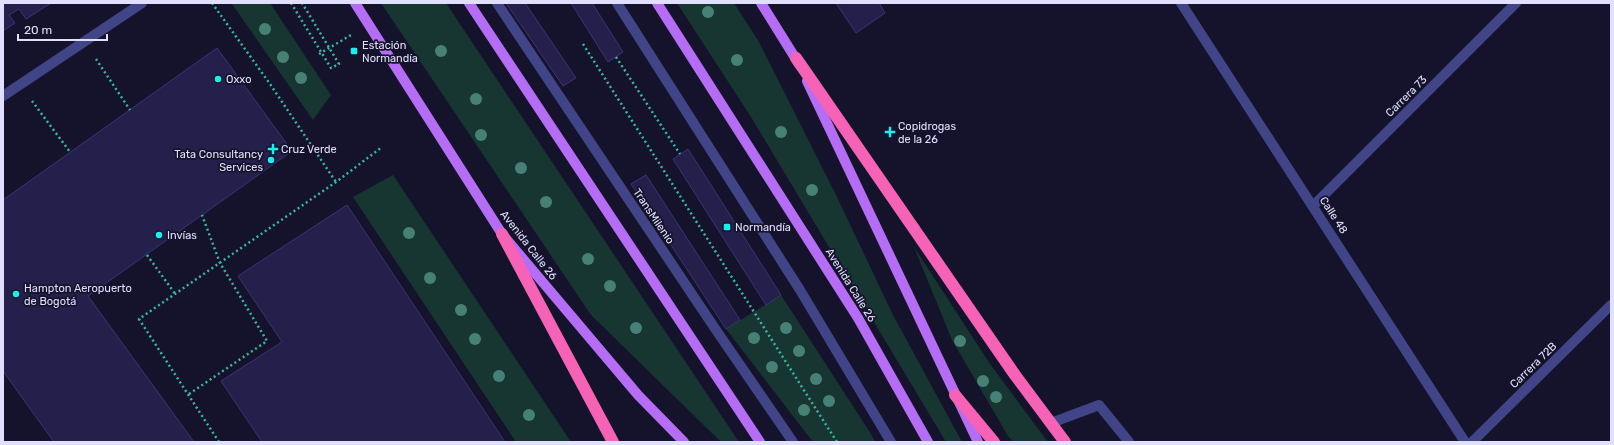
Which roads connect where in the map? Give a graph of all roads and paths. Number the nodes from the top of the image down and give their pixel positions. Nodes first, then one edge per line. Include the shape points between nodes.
1 (142, 3) edge
2 (212, 3) edge
3 (292, 3) edge
4 (302, 3) edge
5 (355, 3) edge
6 (468, 3) edge
7 (497, 3) edge
8 (617, 3) edge
9 (657, 3) edge
10 (761, 3) edge
11 (1181, 3) edge
12 (1516, 3) edge
13 (368, 24) junction
14 (84, 42) junction
15 (583, 44) dead end
16 (319, 54) dead end
17 (616, 57) dead end
18 (796, 58) junction
19 (20, 85) junction
20 (3, 96) edge
21 (130, 110) dead end
22 (382, 147) dead end
23 (70, 152) dead end
24 (680, 154) dead end
25 (336, 182) junction
26 (1314, 206) junction
27 (202, 216) dead end
28 (502, 234) junction
29 (147, 255) dead end
30 (220, 263) junction
31 (176, 295) junction
32 (1611, 305) edge
33 (189, 394) junction
34 (955, 395) junction
35 (1051, 423) junction
36 (219, 442) edge
37 (613, 442) edge
38 (684, 442) edge
39 (760, 442) edge
40 (793, 442) edge
41 (837, 442) edge
42 (891, 442) edge
43 (928, 442) edge
44 (978, 442) edge
45 (994, 442) edge
46 (1065, 442) edge
47 (1129, 442) edge
48 (1465, 442) edge
49 (1472, 442) edge

1 - 14 street
2 - 25 path
3 - 4 path, bridge via 332,68 339,64
5 - 13 main road, Avenida Calle 26
6 - 39 main road
7 - 40 street, TransMilenio
8 - 42 street via 800,290
9 - 43 main road, Avenida Calle 26 via 858,318
10 - 18 main road
11 - 26 street, Calle 48
12 - 26 street, Carrera 73
13 - 16 path
13 - 28 main road, Avenida Calle 26
14 - 19 street
14 - 21 path
15 - 41 path
17 - 24 path
18 - 34 main road
18 - 35 highway
19 - 20 street
19 - 23 path
22 - 25 path
25 - 30 path
26 - 48 street, Calle 48
27 - 30 path
28 - 37 highway
28 - 38 main road, Avenida Calle 26 via 638,395
29 - 31 path
30 - 31 path
30 - 33 path via 267,341
31 - 33 path via 139,319
32 - 49 street, Carrera 72B
33 - 36 path
34 - 44 main road
34 - 45 highway
35 - 46 highway
35 - 47 street via 1099,405

